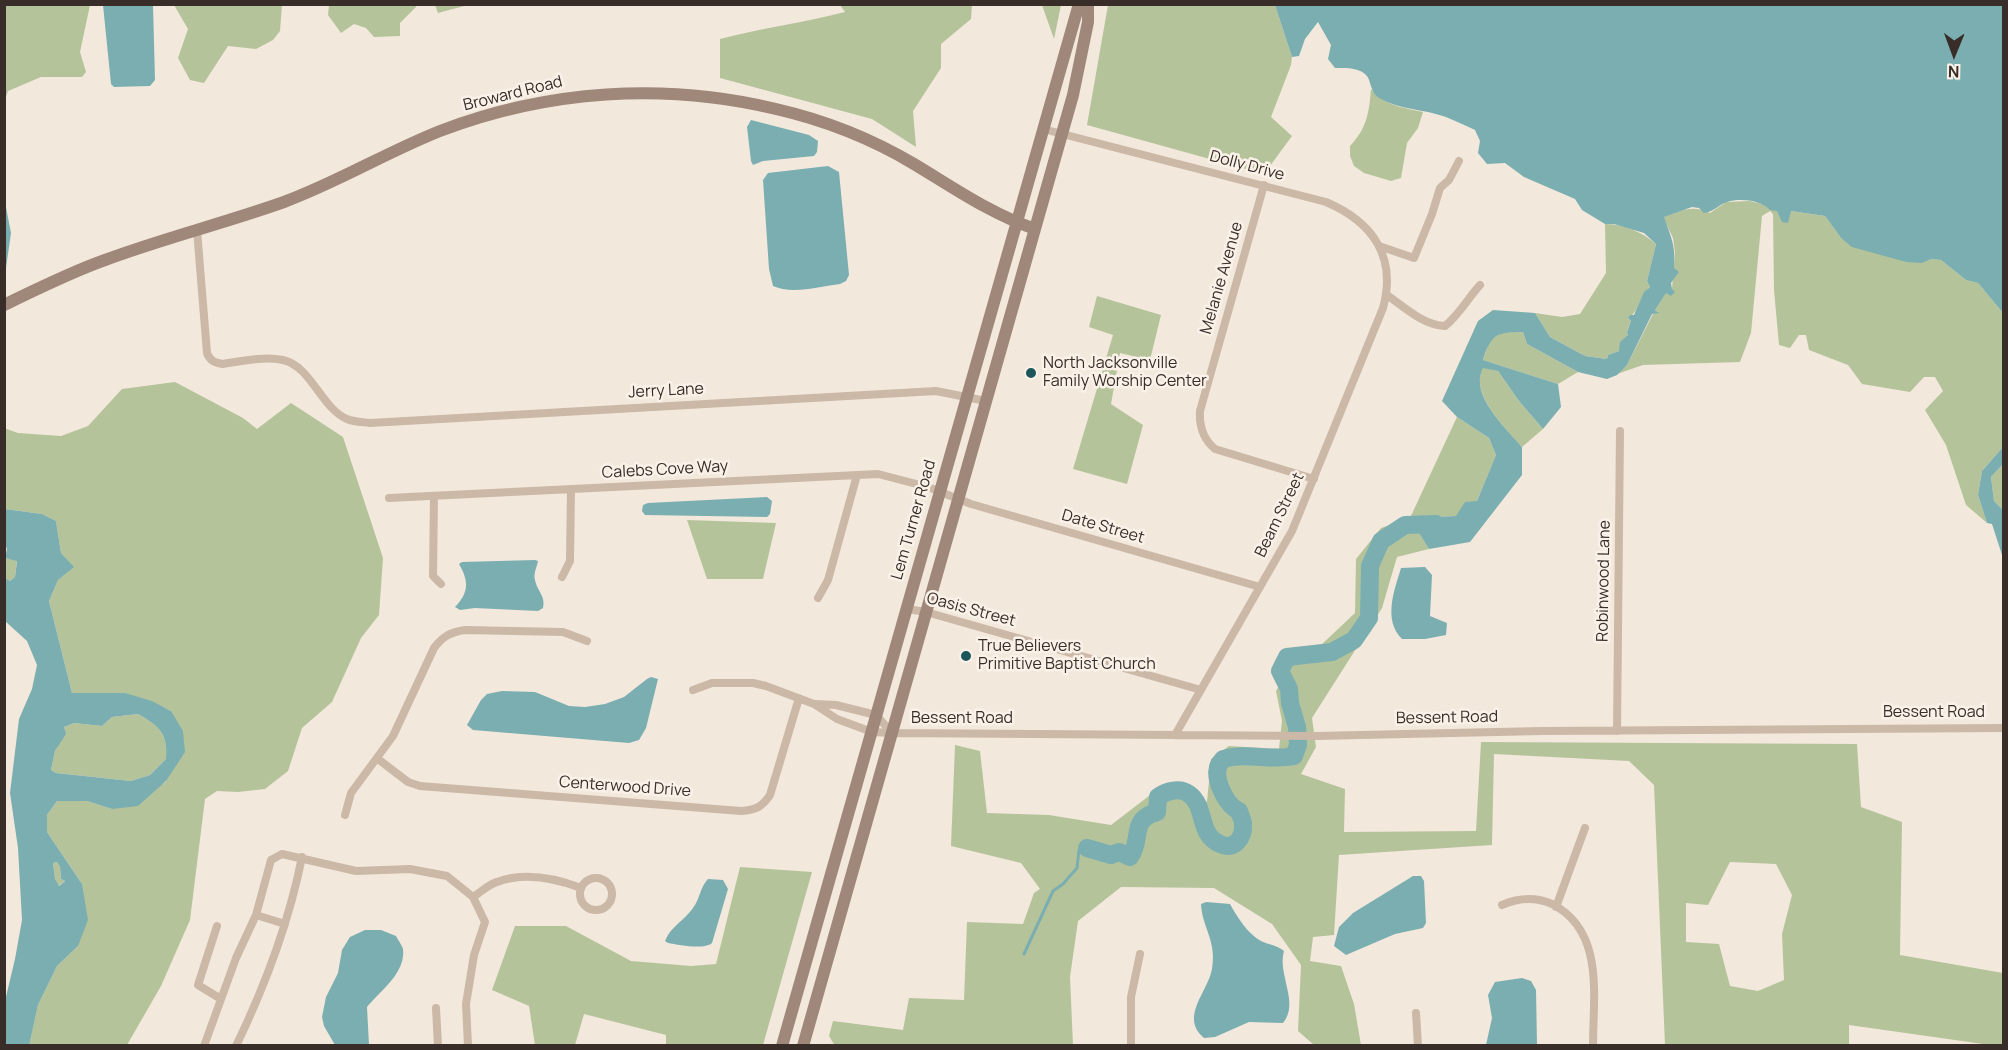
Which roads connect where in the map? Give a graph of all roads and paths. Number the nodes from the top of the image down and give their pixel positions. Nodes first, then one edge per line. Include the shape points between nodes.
1 (1078, 4) edge
2 (1088, 4) edge
3 (1043, 129) junction
4 (1062, 134) junction
5 (1459, 161) dead end
6 (1264, 185) junction
7 (1016, 223) junction
8 (197, 230) junction
9 (1035, 230) junction
10 (1379, 246) junction
11 (1480, 285) dead end
12 (1387, 295) junction
13 (8, 303) edge
14 (967, 396) junction
15 (986, 401) junction
16 (1620, 431) dead end
17 (857, 475) junction
18 (1314, 479) junction
19 (571, 489) junction
20 (940, 492) junction
21 (434, 496) junction
22 (389, 498) dead end
23 (958, 500) junction
24 (562, 578) dead end
25 (441, 584) dead end
26 (1260, 587) junction
27 (818, 598) dead end
28 (907, 609) junction
29 (926, 612) junction
30 (587, 641) dead end
31 (693, 690) dead end
32 (1201, 690) junction
33 (799, 698) junction
34 (814, 704) junction
35 (876, 715) junction
36 (2004, 728) edge
37 (1617, 731) junction
38 (872, 732) junction
39 (892, 734) junction
40 (1175, 735) junction
41 (378, 759) junction
42 (345, 815) dead end
43 (1585, 828) dead end
44 (302, 857) junction
45 (581, 888) dead end
46 (473, 897) junction
47 (1502, 904) dead end
48 (1556, 907) junction
49 (256, 915) junction
50 (285, 924) junction
51 (217, 926) dead end
52 (816, 926) junction
53 (836, 931) junction
54 (1140, 954) dead end
55 (221, 999) junction
56 (436, 1008) dead end
57 (1416, 1013) dead end
58 (204, 1046) edge
59 (236, 1046) edge
60 (438, 1046) edge
61 (468, 1046) edge
62 (782, 1046) edge
63 (803, 1046) edge
64 (1131, 1046) edge
65 (1418, 1046) edge
66 (1593, 1046) edge

1 - 3 main road, Lem Turner Road
2 - 4 main road via 1081,59
3 - 4 street, Dolly Drive
3 - 7 main road, Lem Turner Road
4 - 6 street, Dolly Drive
4 - 9 main road
5 - 10 street via 1440,188 1414,258
6 - 10 street, Dolly Drive via 1346,210 1362,223
6 - 18 street, Melanie Avenue via 1199,422 1207,442 1215,449
7 - 8 main road, Broward Road via 886,148 811,119 714,98 631,93 546,101 486,115 412,143 310,192
7 - 9 main road, Broward Road
7 - 14 main road, Lem Turner Road
8 - 13 main road, Broward Road via 103,260
8 - 14 street, Jerry Lane via 210,358 224,364 286,360 347,419 370,423 936,391
9 - 15 main road
10 - 12 street, Dolly Drive via 1386,267
11 - 12 street via 1445,326 1418,317
12 - 18 street, Beam Street
14 - 15 street, Jerry Lane
14 - 20 main road, Lem Turner Road
15 - 23 main road
16 - 37 street, Robinwood Lane
17 - 19 street, Calebs Cove Way
17 - 20 street, Calebs Cove Way via 889,476
17 - 27 street via 828,580
18 - 26 street, Beam Street via 1292,531
19 - 21 street, Calebs Cove Way
19 - 24 street via 570,561
20 - 23 street, Date Street
20 - 28 main road, Lem Turner Road
21 - 22 street, Calebs Cove Way
21 - 25 street via 433,576
23 - 26 street, Date Street
23 - 29 main road
26 - 32 street, Beam Street
28 - 29 street, Oasis Street
28 - 35 main road, Lem Turner Road
29 - 32 street, Oasis Street
29 - 39 main road
30 - 41 street via 552,631 465,630 442,637
31 - 33 street, Bessent Road via 712,683 753,683
32 - 40 street, Beam Street
33 - 34 street, Bessent Road
33 - 41 street, Centerwood Drive via 770,795 763,806 753,810 420,786 408,782
34 - 35 street, Bessent Road
34 - 38 street, Bessent Road via 837,719
35 - 38 main road, Lem Turner Road
35 - 39 street, Bessent Road
36 - 37 street, Bessent Road
37 - 40 street, Bessent Road
38 - 39 street, Bessent Road
38 - 52 main road, Lem Turner Road
39 - 40 street, Bessent Road
39 - 53 main road
41 - 42 street via 351,793
43 - 48 street
44 - 46 street via 356,871 410,869 447,876
44 - 49 street via 282,854 271,860
44 - 50 street
45 - 46 street via 546,878 519,877 495,882
46 - 61 street via 486,922 474,955 466,1004
47 - 48 street via 1515,899 1547,902
48 - 66 street via 1579,926 1593,959
49 - 50 street
49 - 55 street
50 - 59 street via 257,1003
51 - 55 street via 198,985
52 - 53 main road
52 - 62 main road, Lem Turner Road
53 - 63 main road
54 - 64 street via 1131,997
55 - 58 street
56 - 60 street
57 - 65 street

